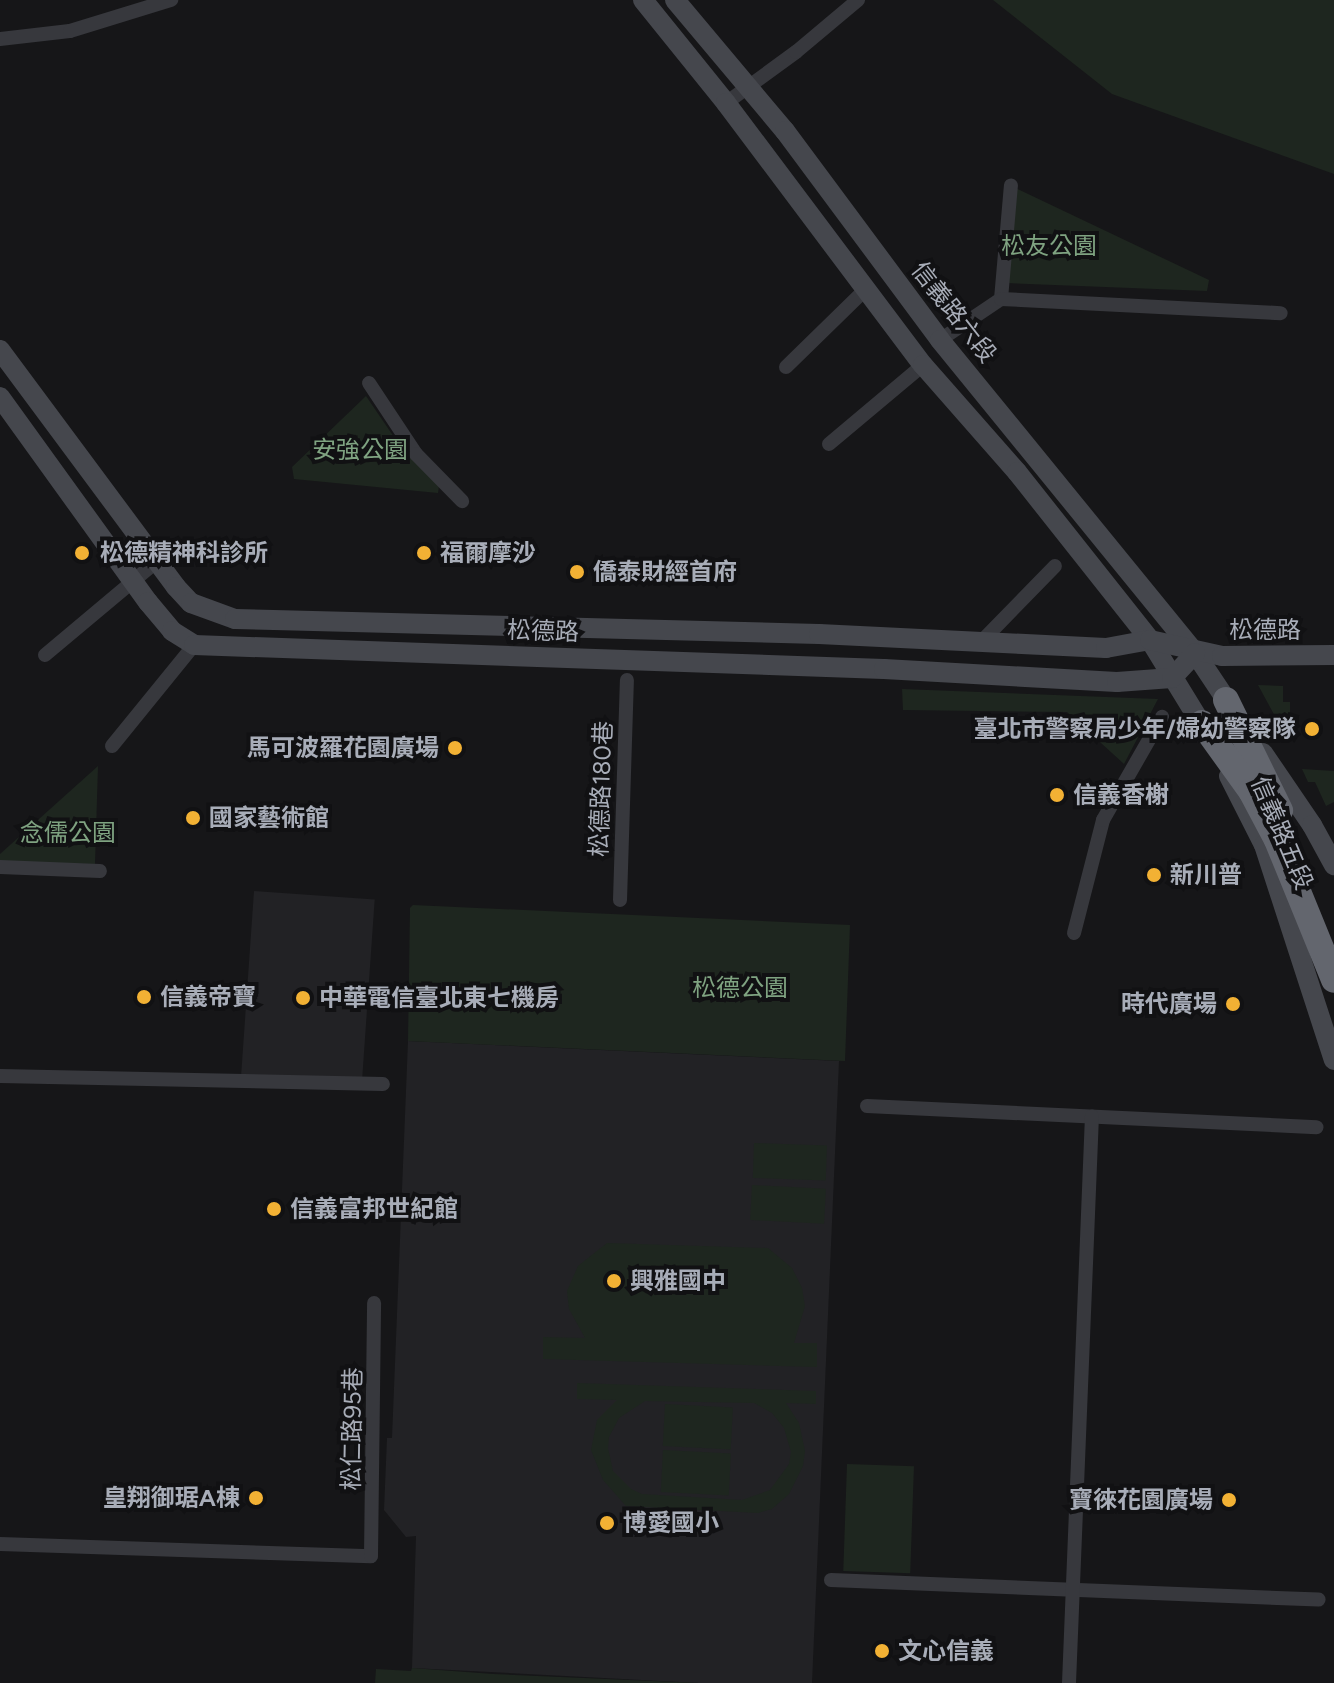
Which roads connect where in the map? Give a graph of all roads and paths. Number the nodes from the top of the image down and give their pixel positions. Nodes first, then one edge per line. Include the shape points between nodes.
1 (171, 0) edge
2 (643, 0) edge
3 (675, 0) edge
4 (855, 1) edge
5 (0, 39) edge
6 (749, 87) junction
7 (726, 103) junction
8 (1011, 185) dead end
9 (867, 288) junction
10 (1001, 299) junction
11 (1281, 313) dead end
12 (940, 340) junction
13 (0, 350) edge
14 (923, 365) junction
15 (786, 367) dead end
16 (369, 383) dead end
17 (0, 397) edge
18 (829, 444) dead end
19 (462, 501) dead end
20 (156, 562) junction
21 (1055, 566) dead end
22 (134, 582) junction
23 (1150, 640) junction
24 (981, 642) junction
25 (194, 645) junction
26 (1195, 653) junction
27 (45, 655) dead end
28 (1334, 655) edge
29 (1172, 678) junction
30 (627, 680) dead end
31 (1226, 700) junction
32 (1162, 717) dead end
33 (1202, 723) junction
34 (112, 746) dead end
35 (1334, 865) edge
36 (0, 867) edge
37 (100, 871) dead end
38 (620, 900) dead end
39 (1334, 925) edge
40 (1074, 933) dead end
41 (1334, 980) edge
42 (1334, 1060) edge
43 (0, 1076) edge
44 (383, 1084) dead end
45 (867, 1106) dead end
46 (1092, 1116) junction
47 (1317, 1127) dead end
48 (374, 1303) dead end
49 (0, 1544) edge
50 (831, 1580) dead end
51 (1073, 1589) junction
52 (1319, 1600) dead end
53 (1069, 1683) edge

1 - 5 street via 70,31
2 - 7 main road
3 - 6 main road, 信義路六段
4 - 6 street
6 - 7 street
6 - 12 main road, 信義路六段
7 - 9 main road
8 - 10 street
9 - 14 main road
9 - 15 street
10 - 11 street
10 - 12 street
12 - 26 main road, 信義路六段
13 - 20 main road, 松德路
14 - 18 street
14 - 23 main road via 1017,472
16 - 19 street via 416,454
17 - 22 main road
20 - 22 street
20 - 24 main road, 松德路 via 191,603 235,619
21 - 24 street
22 - 25 main road via 172,631
22 - 27 street
23 - 24 main road, 松德路 via 1106,648
23 - 26 main road, 松德路
23 - 29 main road, 信義路五段
25 - 29 main road, 松德路 via 1117,682
25 - 34 street
26 - 28 main road, 松德路
26 - 29 main road, 松德路
26 - 31 main road, 信義路五段
29 - 33 main road, 信義路五段
30 - 38 street, 松德路180巷
31 - 35 main road, 信義路五段
31 - 39 highway
32 - 40 street via 1103,820
33 - 41 highway via 1251,791 1277,840
33 - 42 main road, 信義路五段 via 1264,845
36 - 37 street
43 - 44 street
45 - 46 street
46 - 47 street
46 - 51 street
48 - 49 street, 松仁路95巷 via 371,1556
50 - 51 street
51 - 52 street
51 - 53 street

